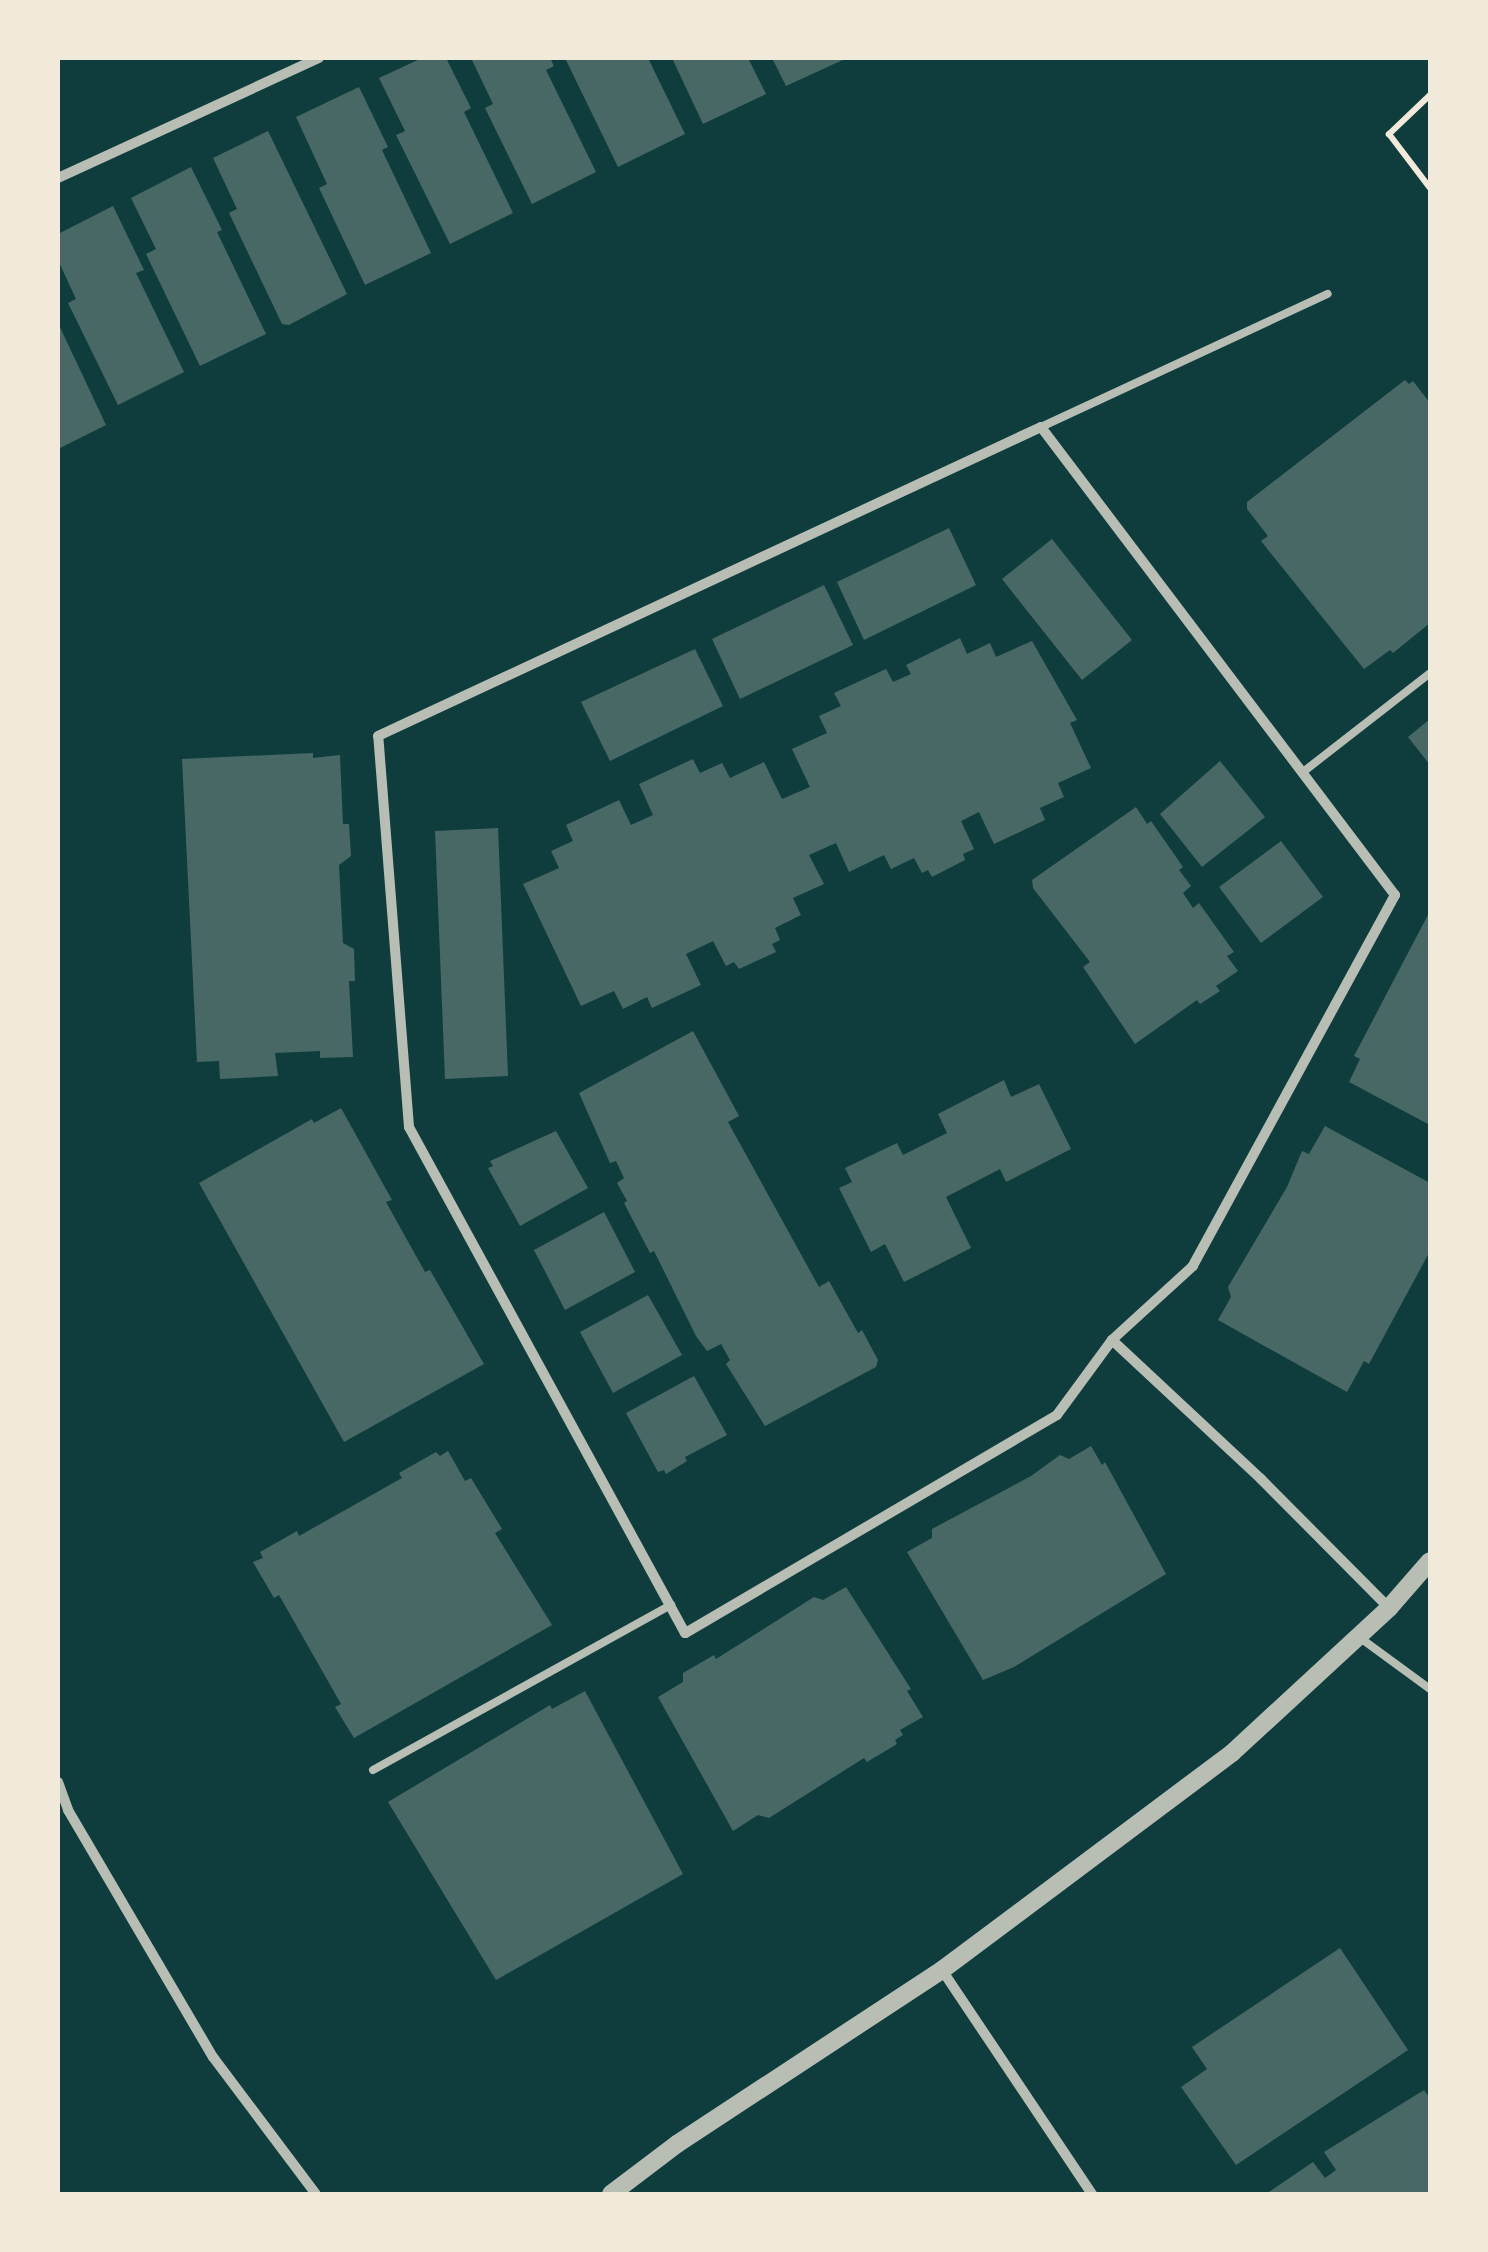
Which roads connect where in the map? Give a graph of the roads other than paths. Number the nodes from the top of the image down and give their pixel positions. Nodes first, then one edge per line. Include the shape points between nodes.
1 (319, 58) edge
2 (58, 178) edge
3 (1328, 294) dead end
4 (1040, 427) junction
5 (1430, 673) edge
6 (1303, 772) junction
7 (1112, 1340) junction
8 (1430, 1562) edge
9 (671, 1605) junction
10 (1389, 1608) junction
11 (1358, 1637) junction
12 (1430, 1689) edge
13 (373, 1770) dead end
14 (58, 1782) edge
15 (942, 1970) junction
16 (316, 2194) edge
17 (611, 2194) edge
18 (1092, 2194) edge

1 - 2 street
3 - 4 lane
4 - 6 street
4 - 9 street via 378,736 409,1127
5 - 6 lane
6 - 7 street via 1395,896 1193,1266
7 - 9 street via 1057,1415 685,1633
7 - 10 street
8 - 10 street
9 - 13 lane
10 - 11 street
11 - 12 lane
11 - 15 street via 1232,1753
14 - 16 street via 68,1810 213,2057
15 - 17 street
15 - 18 street

